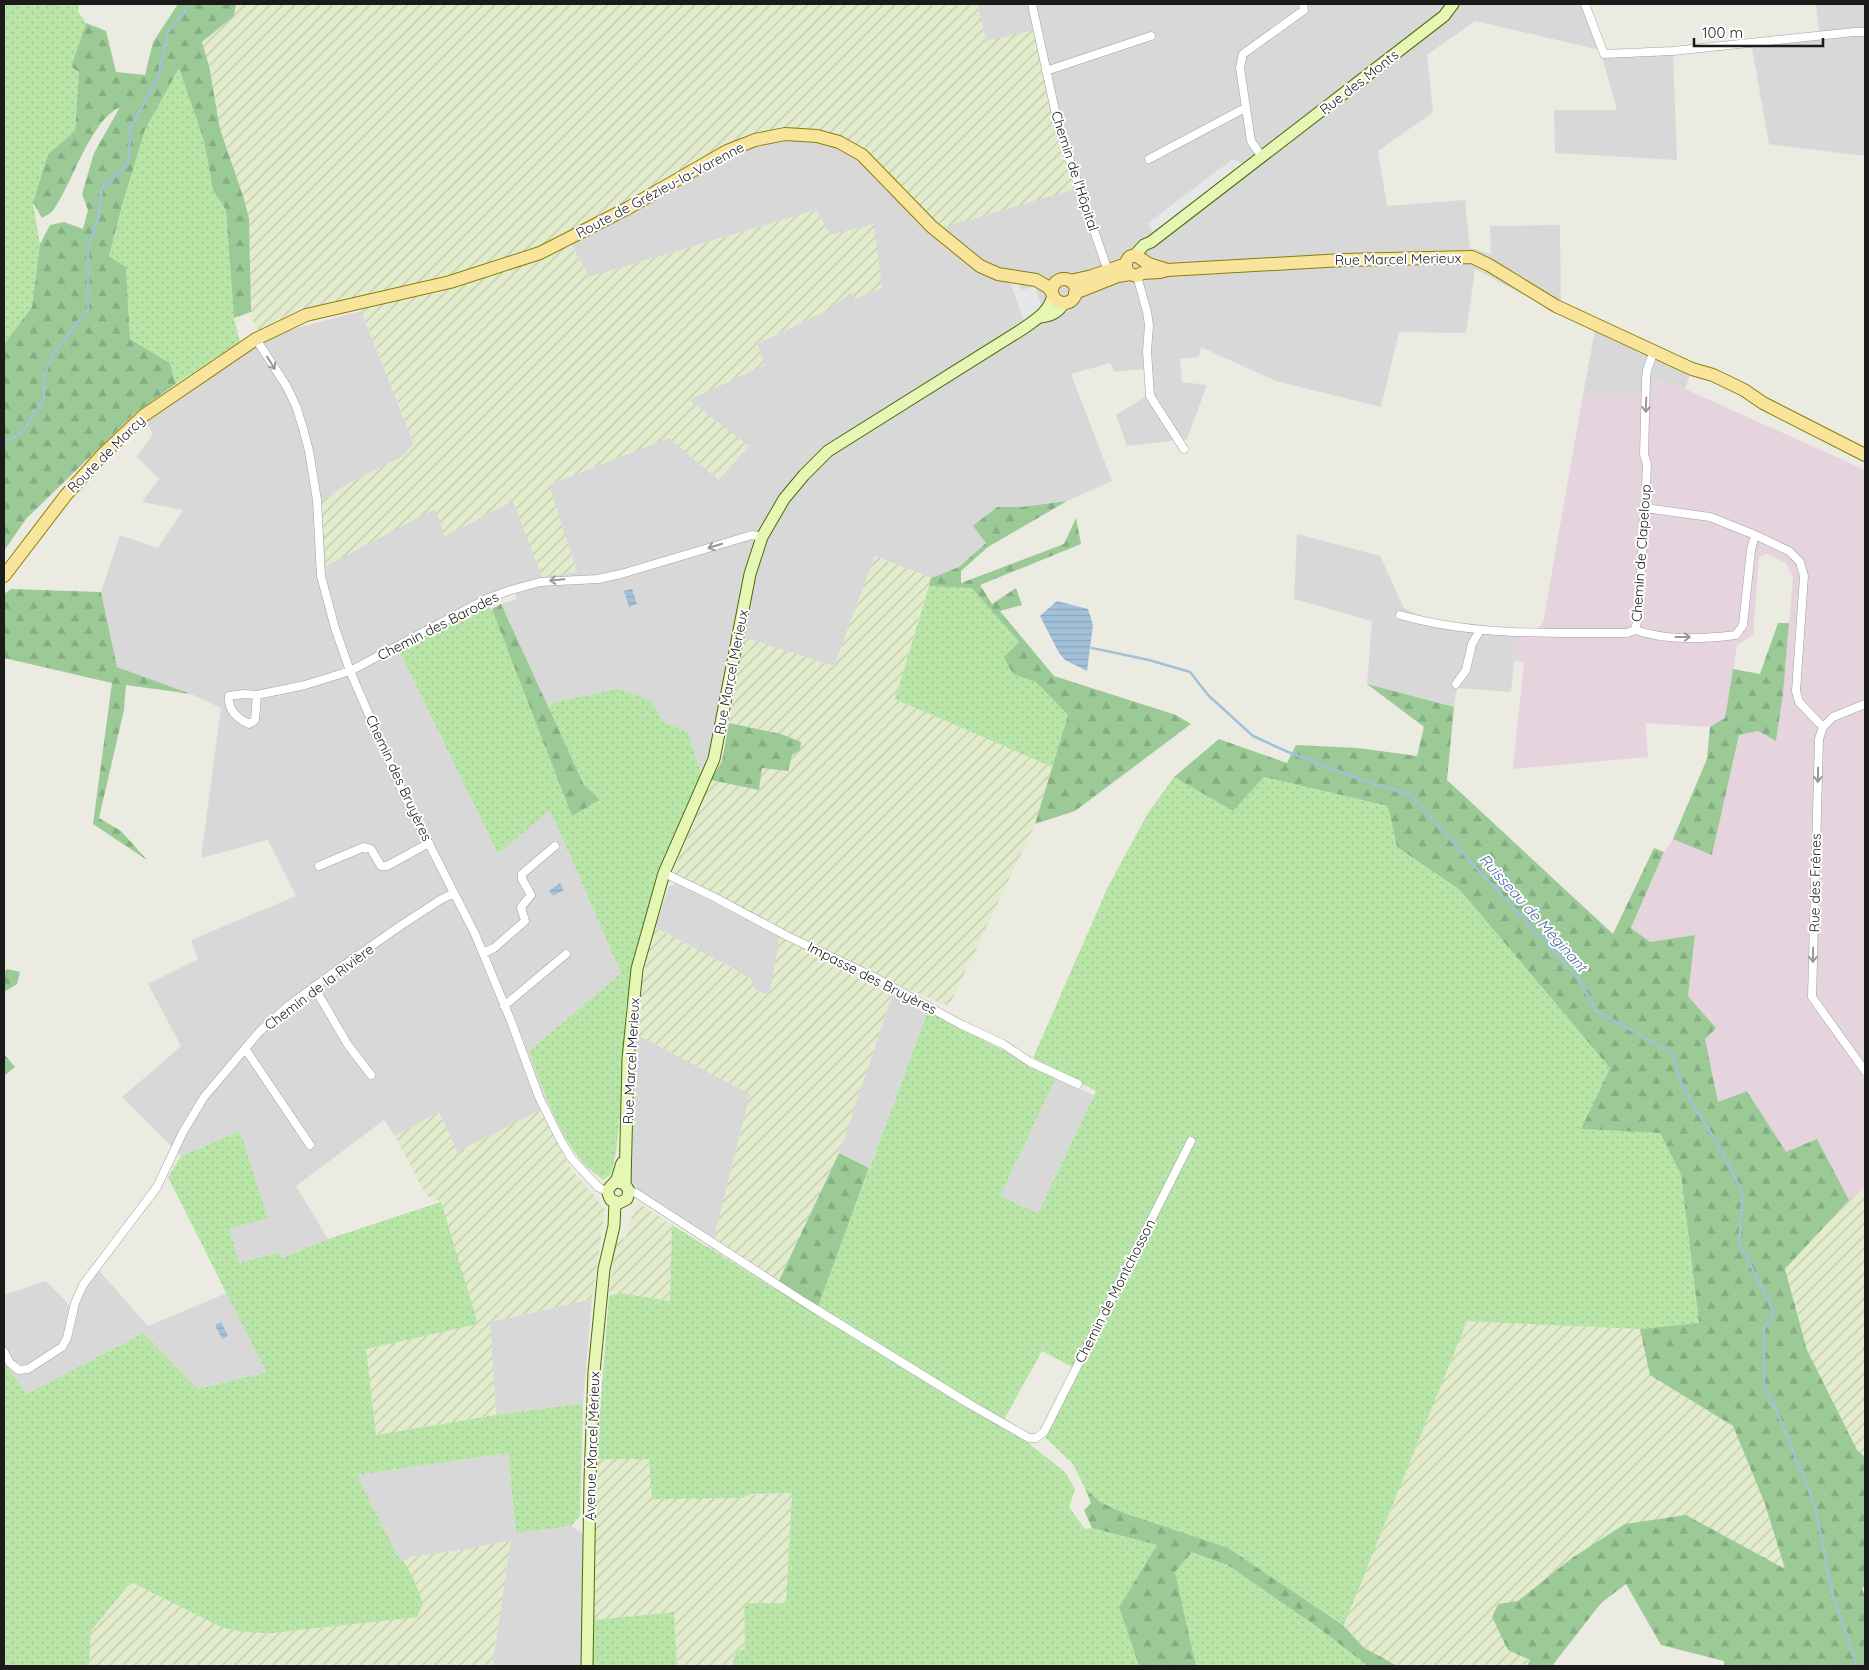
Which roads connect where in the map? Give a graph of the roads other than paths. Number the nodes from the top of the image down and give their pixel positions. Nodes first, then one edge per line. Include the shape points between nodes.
1 (1032, 4) edge
2 (1303, 4) edge
3 (1453, 4) edge
4 (1585, 4) edge
5 (1865, 32) edge
6 (1151, 36) dead end
7 (1046, 71) junction
8 (1245, 108) junction
9 (1262, 157) junction
10 (1149, 159) dead end
11 (1137, 266) junction
12 (1108, 270) junction
13 (1029, 279) junction
14 (1065, 280) junction
15 (1076, 293) junction
16 (1056, 297) junction
17 (256, 339) junction
18 (1654, 352) junction
19 (1184, 449) dead end
20 (1865, 455) edge
21 (1646, 508) junction
22 (1755, 535) junction
23 (762, 537) junction
24 (4, 576) edge
25 (1400, 615) dead end
26 (1480, 630) junction
27 (1635, 630) junction
28 (350, 671) junction
29 (1456, 684) dead end
30 (257, 694) junction
31 (1865, 704) edge
32 (1823, 727) junction
33 (429, 843) junction
34 (555, 846) dead end
35 (319, 866) dead end
36 (664, 873) junction
37 (454, 893) junction
38 (483, 953) junction
39 (566, 954) dead end
40 (314, 987) junction
41 (504, 1006) junction
42 (246, 1050) junction
43 (1865, 1071) edge
44 (371, 1076) dead end
45 (1078, 1084) dead end
46 (1190, 1141) dead end
47 (310, 1145) dead end
48 (624, 1186) junction
49 (608, 1192) junction
50 (619, 1202) junction
51 (4, 1352) edge
52 (587, 1666) edge

1 - 7 street, Chemin de l'Hôpital
2 - 8 street via 1304,10 1243,54 1240,68
3 - 9 main road, Rue des Monts via 1444,16
4 - 5 street via 1604,54 1673,51
6 - 7 street
7 - 12 street, Chemin de l'Hôpital via 1059,129
8 - 9 street via 1251,141
8 - 10 street
9 - 11 main road, Rue des Monts via 1151,242
11 - 12 main road, Rue Marcel Merieux
11 - 15 main road, Rue Marcel Merieux
11 - 18 main road, Rue Marcel Merieux via 1160,272 1343,260 1472,257 1556,306
11 - 19 street via 1148,312 1150,396
12 - 14 main road, Rue Marcel Merieux
13 - 14 main road, Route de Grézieu-la-Varenne via 1045,276
13 - 16 main road, Route de Grézieu-la-Varenne via 1048,287
13 - 17 main road, Route de Grézieu-la-Varenne via 998,274 980,266 932,227 862,155 840,142 785,134 755,140 726,151 628,208 540,253 450,282 306,315
14 - 15 main road via 1074,285
14 - 16 main road via 1054,284
15 - 16 main road via 1071,300
16 - 23 main road, Rue Marcel Merieux via 1062,307 1054,313 1039,317 828,451 784,499
17 - 24 main road, Route de Marcy via 143,416 66,495
17 -> 28 street, Chemin des Bruyères via 296,406 309,451 321,576
18 - 20 main road, Rue Marcel Merieux via 1744,390
18 -> 21 street, Chemin de Clapeloup via 1646,379
21 - 22 street via 1710,517
21 - 27 street, Chemin de Clapeloup
27 -> 22 street via 1666,637 1736,634 1743,625
22 - 32 street via 1789,551 1800,562 1804,576 1796,691 1799,702
23 -> 28 street, Chemin des Barodes via 752,535 598,579 540,582 508,591 486,599
23 - 36 main road, Rue Marcel Merieux via 750,574 714,759
25 - 26 street, Chemin de Clapeloup
26 - 27 street, Chemin de Clapeloup via 1626,633
26 - 29 street via 1472,644 1466,670
28 - 30 street, Chemin des Barodes via 305,685
28 - 33 street, Chemin des Bruyères
30 - 30 street, Chemin des Barodes via 229,696 232,712 250,724 255,720
31 - 32 street via 1833,717
32 -> 43 street, Rue des Frênes via 1819,739 1812,997
33 - 35 street via 387,866 382,866 371,849 364,847
33 - 37 street, Chemin des Bruyères
34 - 38 street via 522,874 531,894 521,907 525,921 494,948
36 - 45 street, Impasse des Bruyères via 874,977 1003,1044 1030,1062
36 - 48 main road, Rue Marcel Merieux via 638,969 628,1059
37 - 38 street, Chemin des Bruyères
37 - 40 street, Chemin de la Rivière via 400,926
38 - 41 street, Chemin des Bruyères
39 - 41 street
40 - 42 street, Chemin de la Rivière via 260,1031
40 - 44 street via 348,1045
41 - 49 street, Chemin des Bruyères via 539,1097 560,1140 572,1159 598,1187
42 - 47 street
42 - 51 street, Chemin de la Rivière via 204,1097 157,1187 83,1285 62,1347 28,1369 19,1370
46 - 48 street, Chemin de Montchosson via 1044,1432 1036,1438 1030,1438 971,1405
48 - 49 main road, Rue Marcel Merieux via 612,1184
48 - 50 main road, Rue Marcel Merieux via 627,1199
49 - 50 main road via 608,1196
50 - 52 main road, Avenue Marcel Mérieux via 604,1269 594,1372

